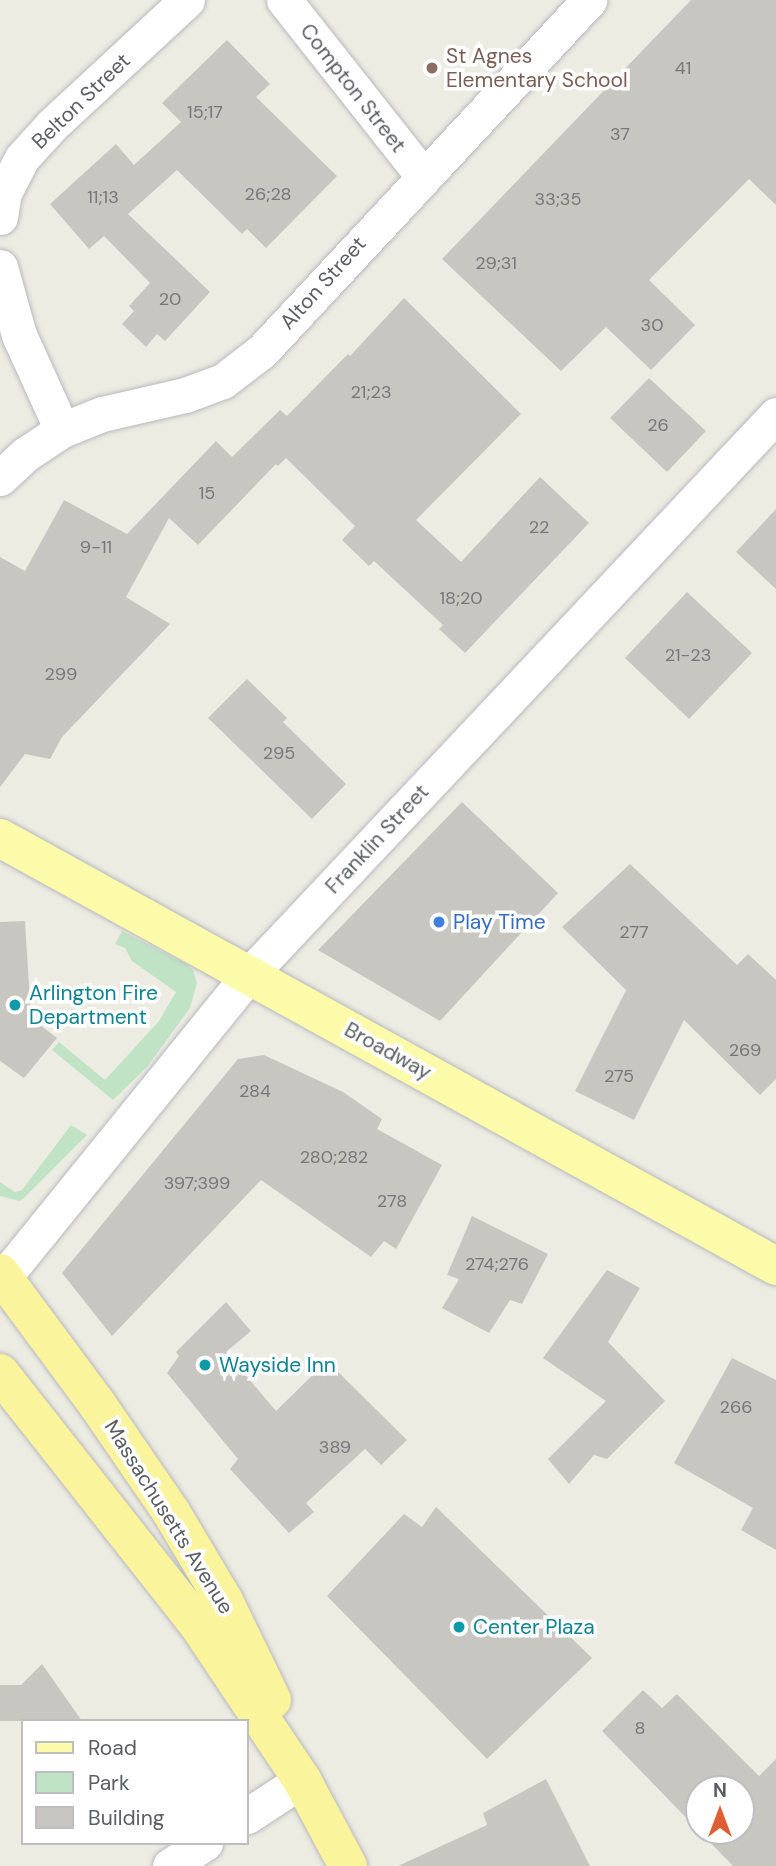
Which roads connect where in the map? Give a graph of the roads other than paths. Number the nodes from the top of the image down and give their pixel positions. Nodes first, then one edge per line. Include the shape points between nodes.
1 (187, 0) edge
2 (284, 0) edge
3 (589, 0) edge
4 (422, 176) junction
5 (0, 217) edge
6 (0, 267) edge
7 (776, 415) edge
8 (62, 430) junction
9 (0, 478) edge
10 (0, 838) edge
11 (249, 975) junction
12 (776, 1266) edge
13 (1, 1278) edge
14 (5, 1388) edge
15 (302, 1780) junction
16 (248, 1815) edge
17 (202, 1845) edge
18 (170, 1866) edge
19 (348, 1866) edge

1 - 5 street, Belton Street via 22,158 4,193
2 - 4 street, Compton Street
3 - 4 street, Alton Street
4 - 8 street, Alton Street via 262,351 223,381 185,395 102,414
6 - 8 street via 19,335
7 - 11 street, Franklin Street
8 - 9 street, Alton Street
10 - 11 main road, Broadway
11 - 12 main road, Broadway
11 - 13 street, Franklin Street
13 - 15 highway, Massachusetts Avenue via 97,1404 218,1590 267,1686
14 - 15 highway, Massachusetts Avenue via 197,1623
15 - 16 street
15 - 19 highway, Massachusetts Avenue
17 - 18 street

